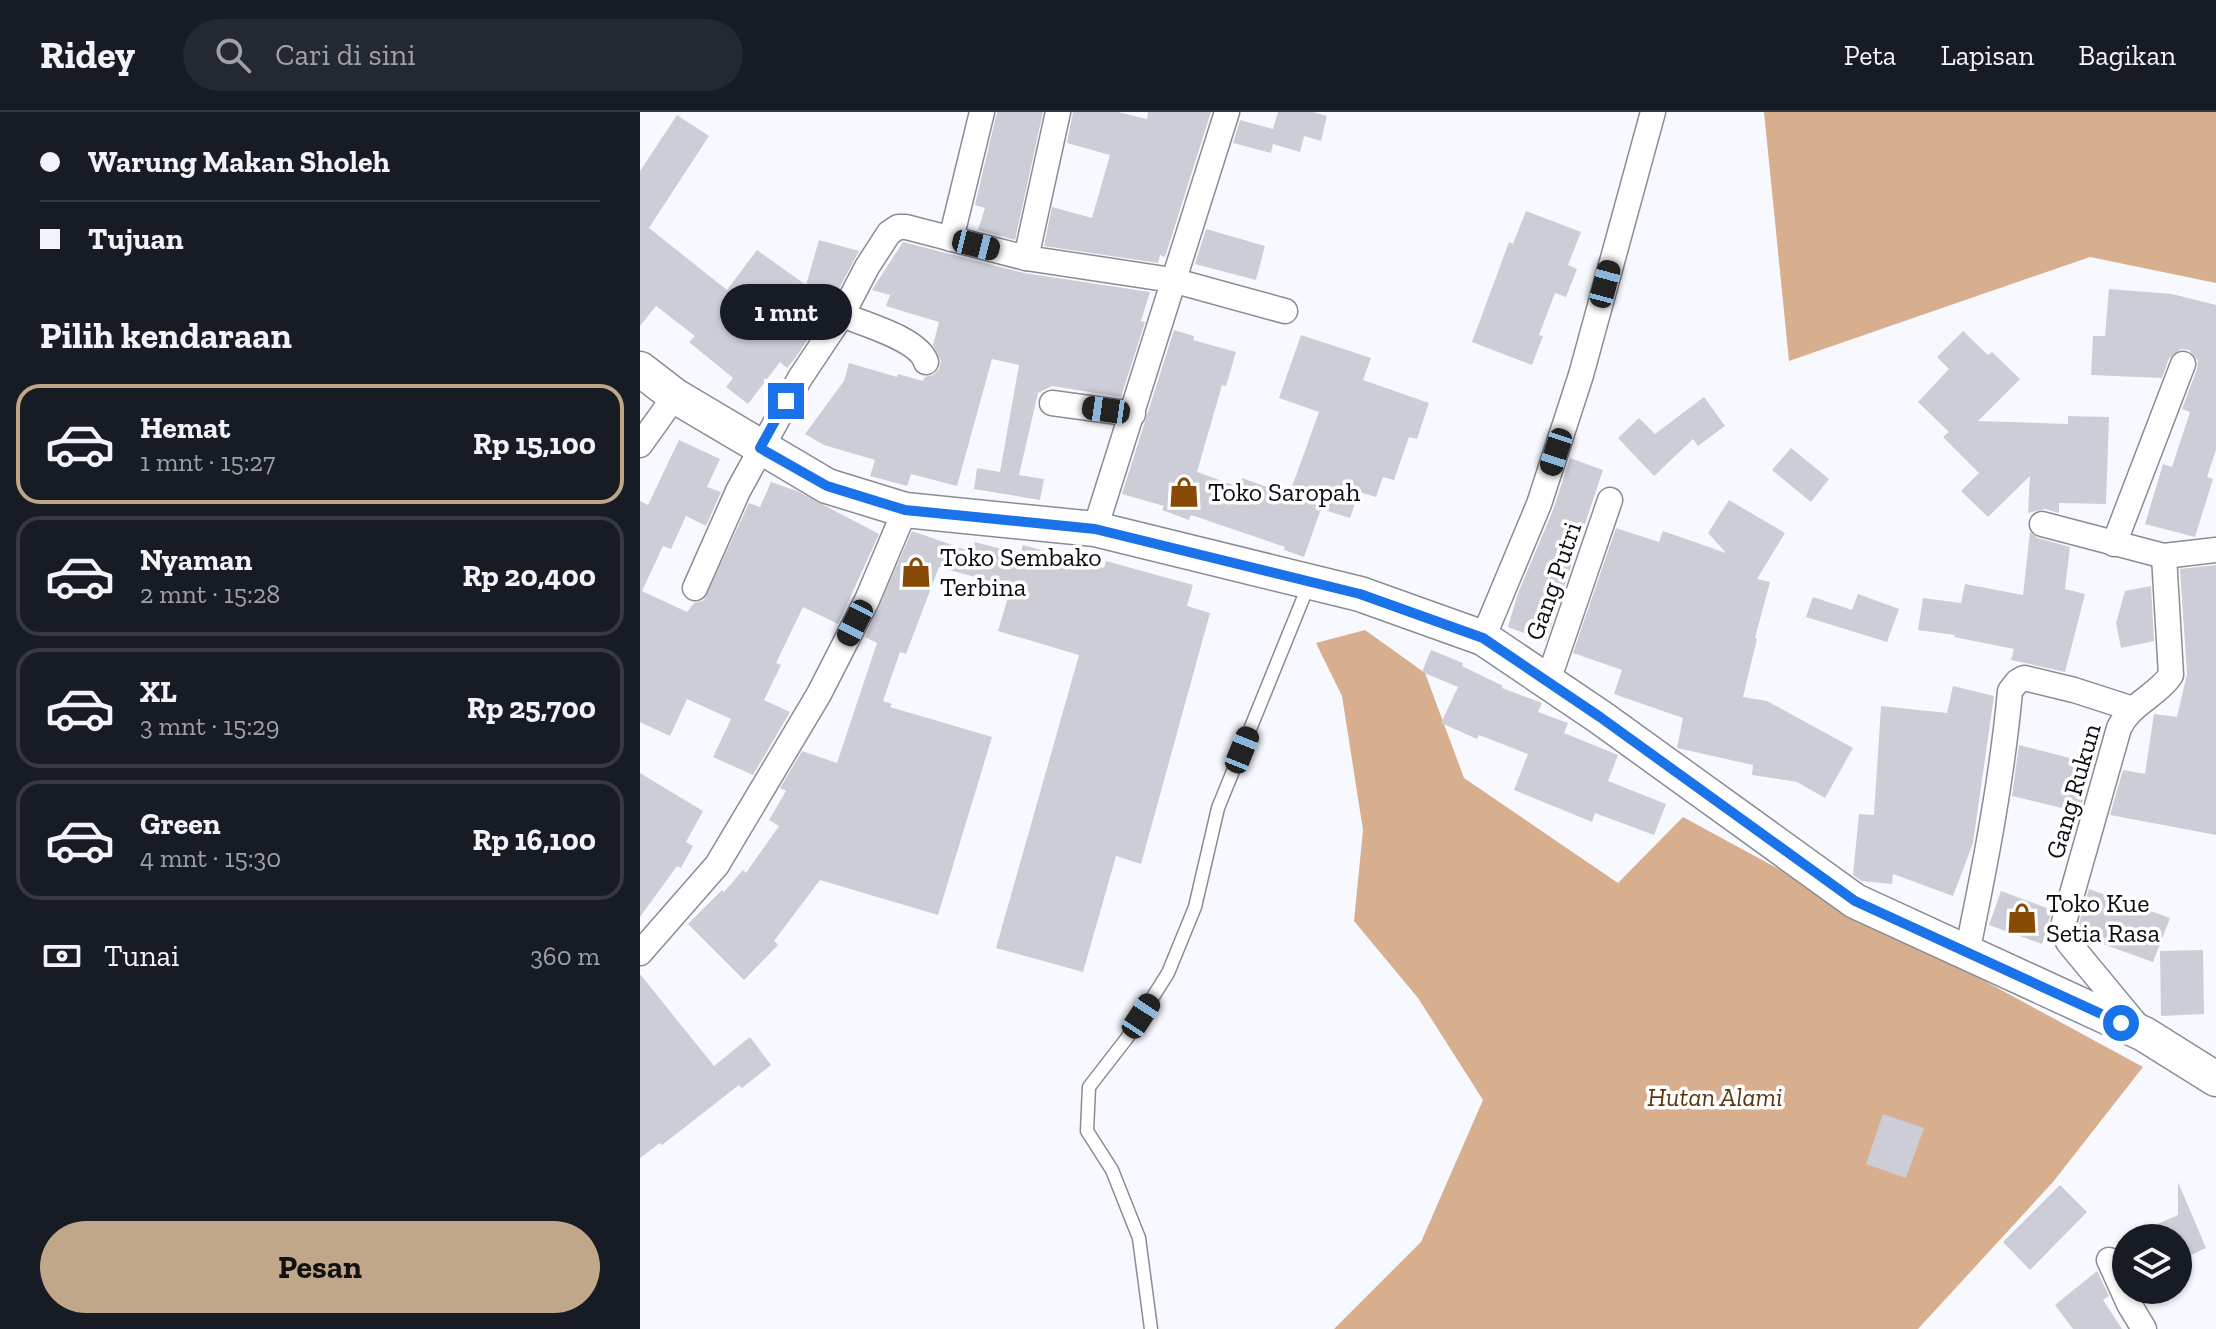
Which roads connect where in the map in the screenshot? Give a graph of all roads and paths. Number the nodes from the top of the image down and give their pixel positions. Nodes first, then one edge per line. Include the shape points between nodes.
1 (982, 112) edge
2 (1058, 112) edge
3 (1227, 112) edge
4 (1653, 112) edge
5 (951, 239) junction
6 (1026, 258) junction
7 (1172, 280) junction
8 (1285, 311) dead end
9 (842, 315) junction
10 (926, 362) dead end
11 (2183, 364) dead end
12 (640, 369) edge
13 (675, 396) junction
14 (1052, 403) dead end
15 (1133, 414) junction
16 (640, 445) edge
17 (760, 448) junction
18 (1610, 500) dead end
19 (905, 510) junction
20 (2042, 524) dead end
21 (1095, 529) junction
22 (2114, 544) junction
23 (2216, 550) edge
24 (2164, 556) junction
25 (1310, 581) junction
26 (695, 588) dead end
27 (1483, 638) junction
28 (1548, 681) junction
29 (2133, 709) junction
30 (640, 953) edge
31 (1967, 953) junction
32 (2144, 1034) junction
33 (2216, 1079) edge
34 (2109, 1260) dead end
35 (1151, 1329) edge
36 (2144, 1329) edge

1 - 5 street
2 - 6 street
3 - 7 street
4 - 27 street via 1581,375 1539,504
5 - 6 street
5 - 9 street via 906,227 894,230
6 - 7 street
7 - 8 street
7 - 15 street
9 - 10 street via 896,337 924,355
9 - 17 street
11 - 22 street
12 - 13 street
13 - 16 street
13 - 17 street
14 - 15 street
15 - 21 street
17 - 19 street via 827,486
17 - 26 street
18 - 28 street, Gang Putri
19 - 21 street
19 - 30 street via 867,600 780,760 717,865
20 - 22 street
21 - 25 street
22 - 24 street
23 - 24 street
24 - 29 street, Gang Rukun via 2171,675
25 - 27 street
25 - 35 lane via 1218,808 1195,907 1168,973 1089,1087 1087,1131 1112,1170 1139,1238
27 - 28 street
28 - 31 street via 1855,901
29 - 31 street via 2024,678 2013,685
29 - 32 street, Gang Rukun via 2119,728 2064,930 2068,942
31 - 32 street
32 - 33 street
34 - 36 street

